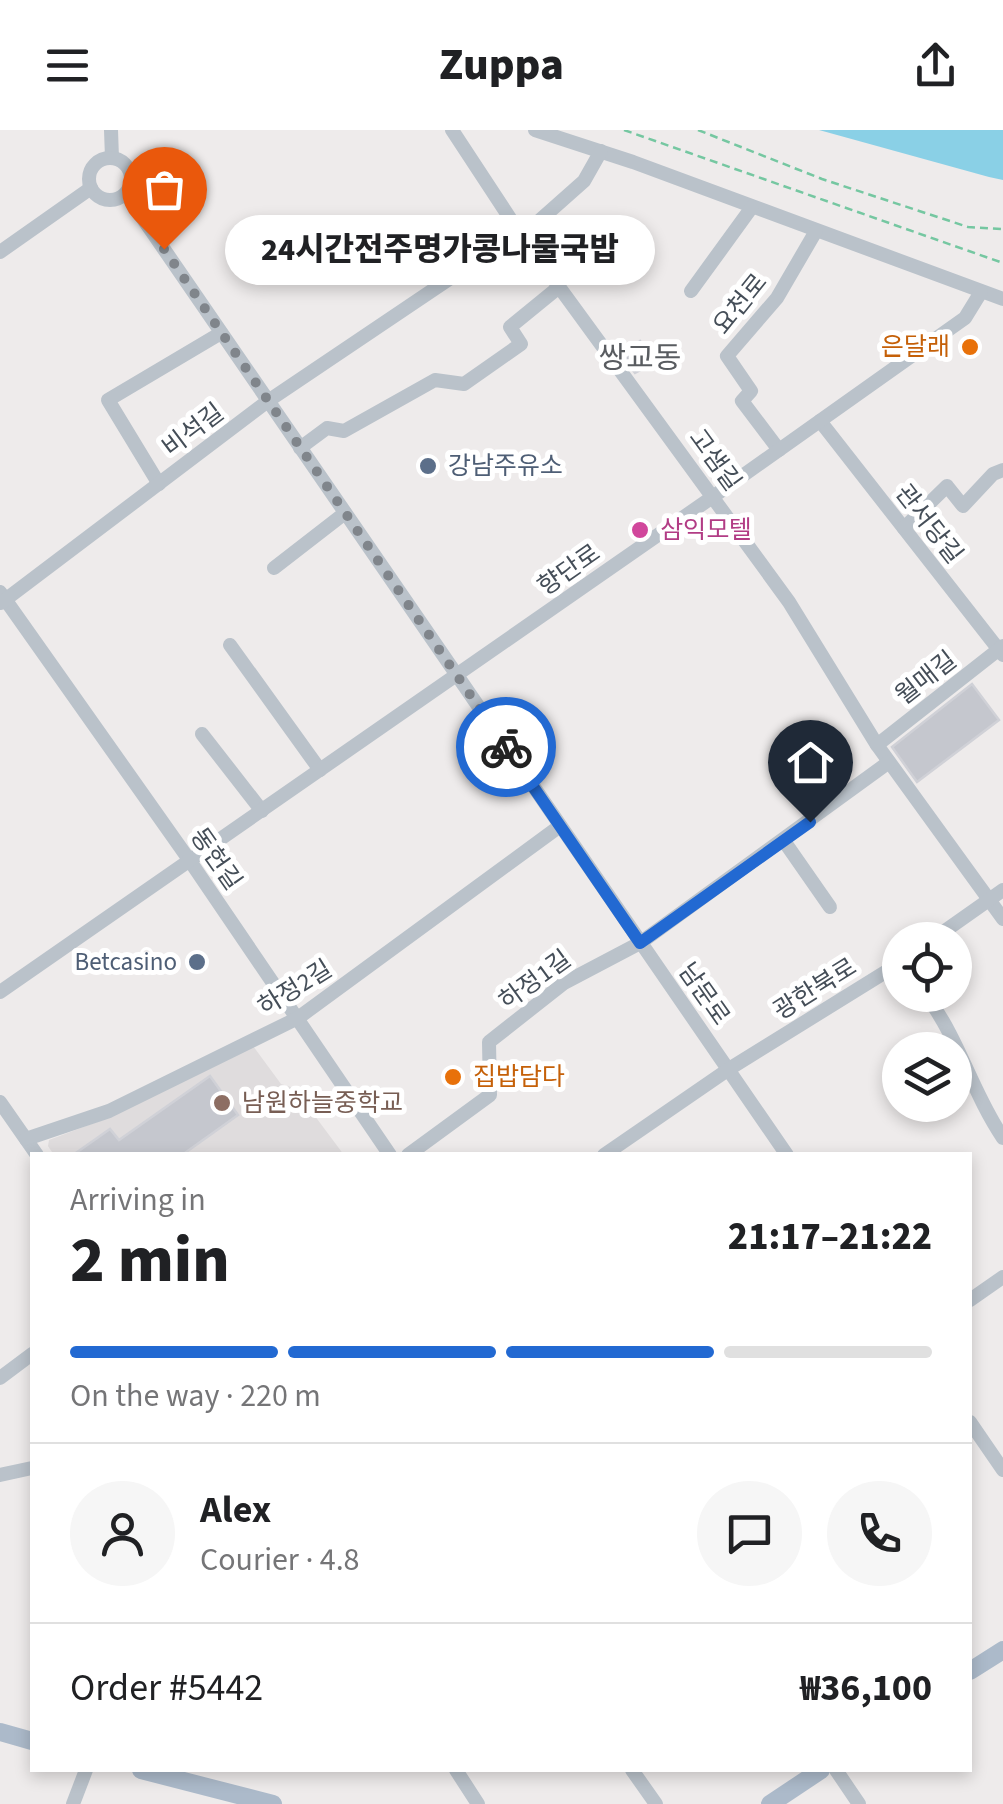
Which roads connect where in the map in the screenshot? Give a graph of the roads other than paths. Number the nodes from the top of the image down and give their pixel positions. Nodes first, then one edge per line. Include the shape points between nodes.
1 (112, 130) edge
2 (452, 130) edge
3 (535, 130) edge
4 (601, 151) junction
5 (112, 158) junction
6 (91, 188) junction
7 (126, 194) junction
8 (752, 207) junction
9 (816, 231) junction
10 (521, 234) junction
11 (0, 252) edge
12 (560, 287) junction
13 (690, 291) dead end
14 (981, 292) junction
15 (1003, 299) edge
16 (221, 333) junction
17 (268, 401) junction
18 (820, 421) junction
19 (300, 448) junction
20 (780, 450) junction
21 (998, 472) edge
22 (158, 484) junction
23 (714, 496) junction
24 (344, 513) junction
25 (904, 528) junction
26 (274, 568) dead end
27 (2, 599) edge
28 (230, 645) dead end
29 (1001, 650) edge
30 (456, 675) junction
31 (202, 734) dead end
32 (877, 745) junction
33 (888, 762) junction
34 (320, 770) junction
35 (262, 810) junction
36 (560, 826) junction
37 (784, 842) junction
38 (190, 861) junction
39 (1003, 890) edge
40 (989, 900) junction
41 (830, 907) dead end
42 (1003, 919) edge
43 (958, 922) edge
44 (640, 943) junction
45 (882, 974) edge
46 (0, 992) edge
47 (937, 1012) edge
48 (298, 1018) junction
49 (729, 1069) junction
50 (0, 1102) edge
51 (1003, 1138) edge
52 (26, 1139) junction
53 (35, 1152) edge
54 (388, 1152) edge
55 (412, 1152) edge
56 (608, 1152) edge
57 (784, 1152) edge
58 (1003, 1277) edge
59 (972, 1299) edge
60 (30, 1356) edge
61 (0, 1378) edge
62 (972, 1425) edge
63 (30, 1468) edge
64 (1003, 1470) edge
65 (0, 1475) edge
66 (1003, 1650) edge
67 (972, 1671) edge
68 (0, 1732) edge
69 (30, 1740) edge
70 (85, 1772) edge
71 (149, 1772) edge
72 (457, 1772) edge
73 (633, 1772) edge
74 (818, 1772) edge
75 (837, 1772) edge
76 (73, 1804) edge
77 (273, 1804) edge
78 (478, 1804) edge
79 (656, 1804) edge
80 (770, 1804) edge
81 (858, 1804) edge

1 - 5 street
2 - 10 street, 고샘길
3 - 4 street
4 - 8 street
4 - 10 street, 비석길 via 584,181
5 - 6 street via 92,168
5 - 7 street via 129,169
6 - 7 street via 107,200
6 - 11 street
7 - 16 street, 남문로
8 - 9 street
8 - 13 street, 요천로
9 - 14 street
9 - 20 street, 요천로 via 777,298 727,356 751,391 742,401
10 - 12 street, 고샘길
10 - 17 street, 비석길
12 - 19 street via 510,327 521,344 464,384 434,380 344,431 327,428
12 - 23 street, 고샘길
14 - 15 street
14 - 18 street, 향단로 via 965,318
16 - 17 street, 남문로
16 - 22 street via 108,400
17 - 19 street, 남문로
17 - 22 street, 비석길
18 - 20 street, 향단로
18 - 25 street, 관서당길
19 - 24 street, 남문로
20 - 23 street, 향단로
21 - 25 street via 964,506 947,486
22 - 27 street, 비석길
23 - 30 street, 향단로
23 - 32 street, 고샘길
24 - 26 street
24 - 30 street, 남문로
25 - 29 street, 관서당길
27 - 38 street, 동헌길
28 - 34 street
29 - 32 street, 월매길
30 - 34 street, 향단로
30 - 36 street, 남문로
31 - 35 street
32 - 33 street, 고샘길
33 - 37 street
33 - 40 street, 고샘길
34 - 35 street, 향단로
35 - 38 street, 향단로
36 - 44 street, 남문로
36 - 48 street, 하정2길
37 - 41 street
37 - 44 street
38 - 46 street, 향단로
38 - 48 street, 동헌길
39 - 40 street
40 - 42 street, 고샘길
40 - 43 street
44 - 49 street, 남문로
44 - 55 street, 하정1길 via 564,983 489,1042 490,1095
45 - 49 street, 광한북로
47 - 51 street
48 - 52 street, 하정2길 via 109,1111
48 - 54 street, 동헌길
49 - 56 street, 광한북로
49 - 57 street, 남문로
50 - 52 street
52 - 53 street
58 - 59 street
60 - 61 street
62 - 64 street
63 - 65 street
66 - 67 main road
68 - 69 main road
70 - 76 street
71 - 77 main road
72 - 78 street
73 - 79 street
74 - 80 main road
75 - 81 street

